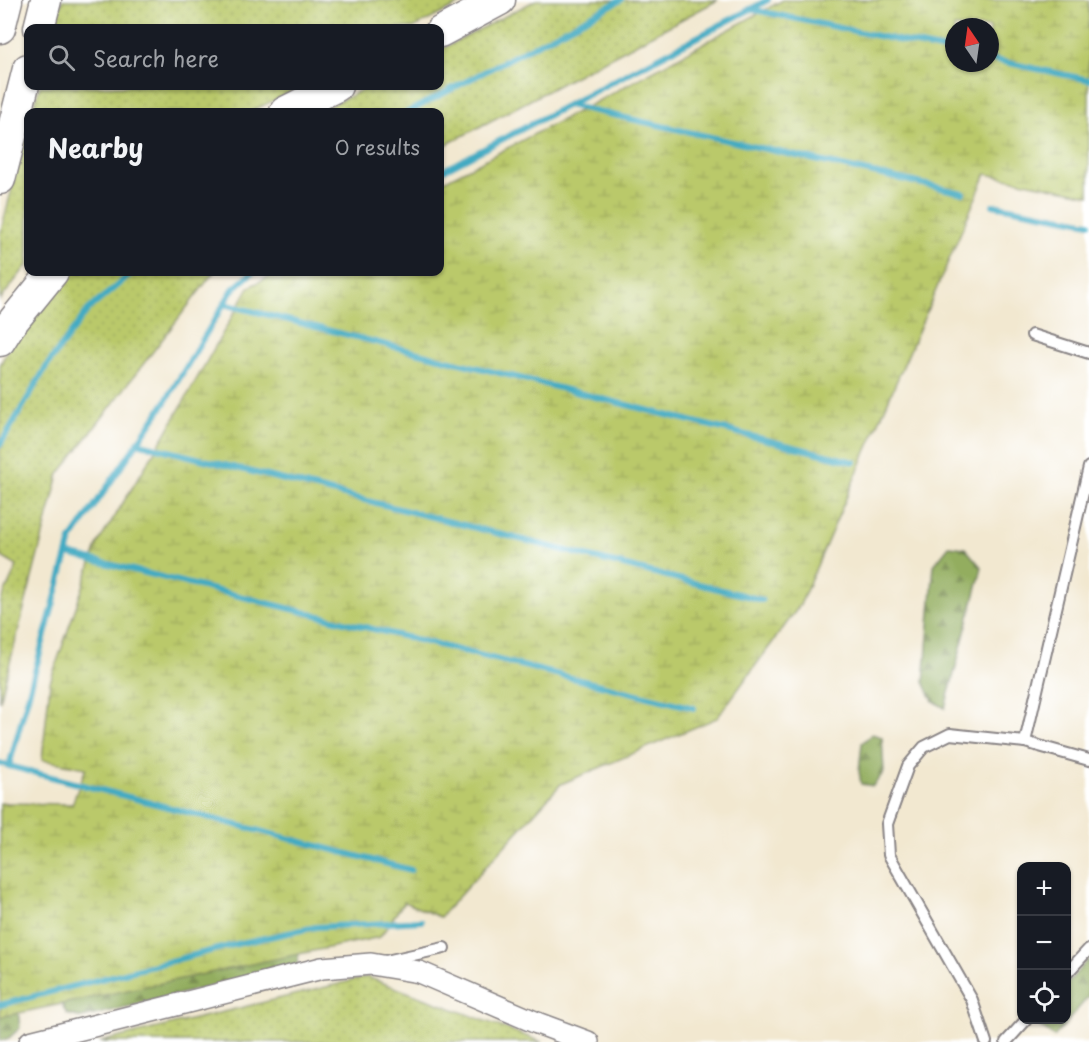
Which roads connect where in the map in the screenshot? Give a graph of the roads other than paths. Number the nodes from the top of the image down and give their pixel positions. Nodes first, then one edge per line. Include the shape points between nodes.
1 (7, 0) edge
2 (46, 0) edge
3 (500, 0) edge
4 (40, 24) edge
5 (0, 28) edge
6 (444, 30) edge
7 (24, 85) edge
8 (329, 90) edge
9 (293, 108) edge
10 (0, 179) edge
11 (50, 276) edge
12 (1032, 335) dead end
13 (0, 341) edge
14 (1089, 353) edge
15 (1089, 467) edge
16 (1025, 742) junction
17 (1089, 760) edge
18 (444, 948) dead end
19 (1089, 949) edge
20 (371, 964) junction
21 (1070, 970) edge
22 (1022, 1024) edge
23 (30, 1042) edge
24 (588, 1042) edge
25 (986, 1042) edge
26 (1006, 1042) edge

1 - 5 main road
2 - 4 main road
3 - 6 main road
7 - 10 main road
8 - 9 main road
11 - 13 main road
12 - 14 lane
15 - 16 lane
16 - 17 lane
16 - 25 lane via 950,734 924,747 908,766 887,824 890,855 972,1000
18 - 20 lane
19 - 21 lane
20 - 23 street via 322,968
20 - 24 street via 419,972
22 - 26 lane

